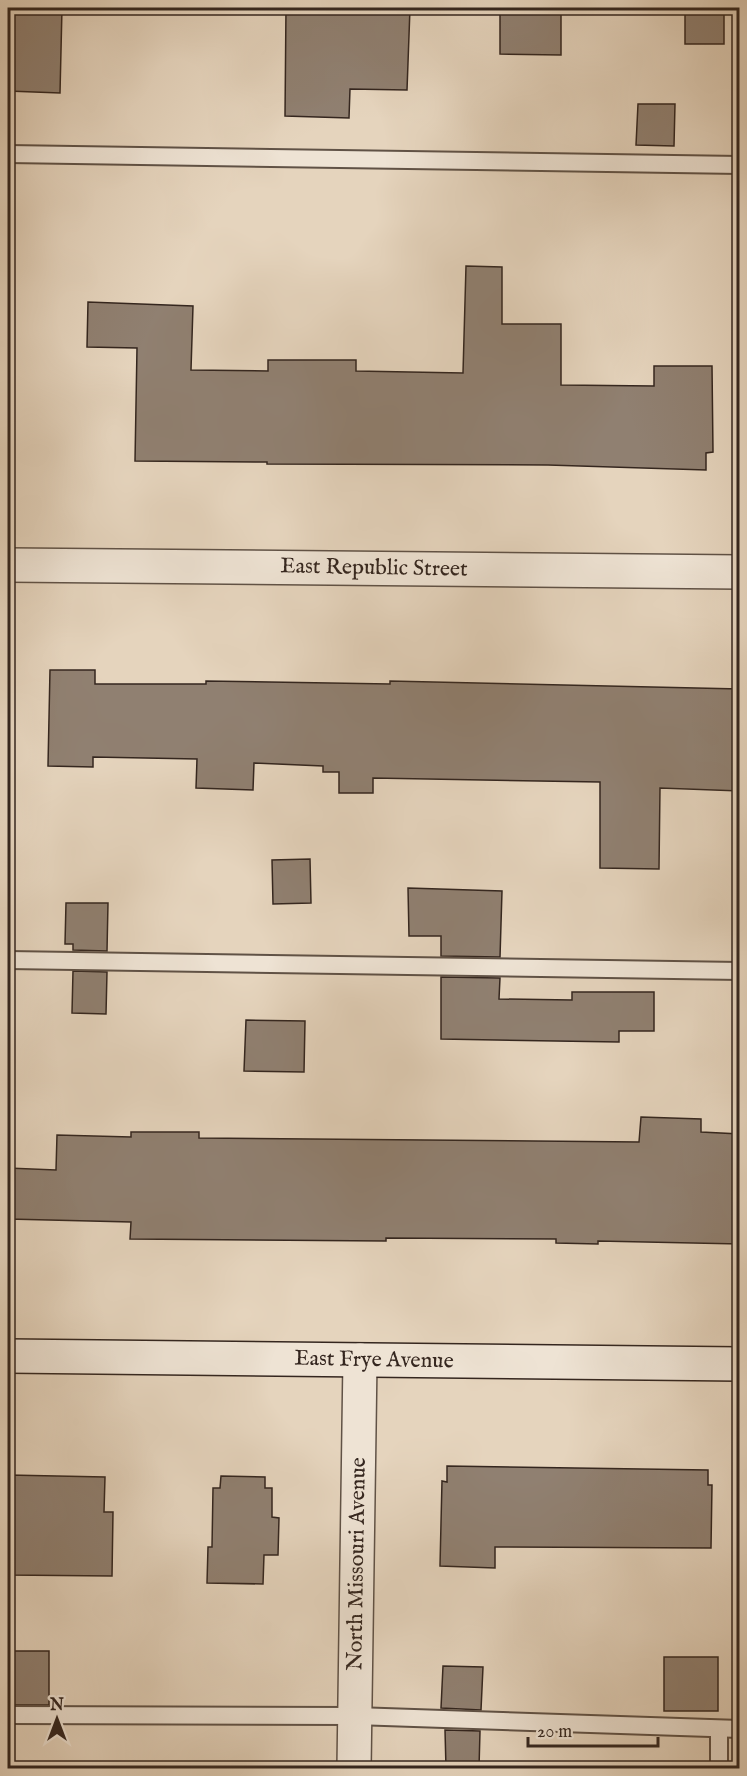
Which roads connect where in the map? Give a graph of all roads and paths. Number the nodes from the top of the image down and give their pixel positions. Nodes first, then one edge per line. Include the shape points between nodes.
1 (8, 154) edge
2 (740, 165) edge
3 (8, 565) edge
4 (740, 572) edge
5 (8, 960) edge
6 (740, 971) edge
7 (8, 1356) edge
8 (360, 1360) junction
9 (740, 1364) edge
10 (8, 1715) edge
11 (355, 1716) junction
12 (740, 1729) edge
13 (719, 1731) junction
14 (354, 1768) edge
15 (719, 1768) edge

1 - 2 lane
3 - 4 street, East Republic Street
5 - 6 lane
7 - 8 street, East Frye Avenue
8 - 9 street, East Frye Avenue
8 - 11 street, North Missouri Avenue
10 - 11 lane
11 - 13 lane
11 - 14 street, North Missouri Avenue
12 - 13 lane
13 - 15 lane

